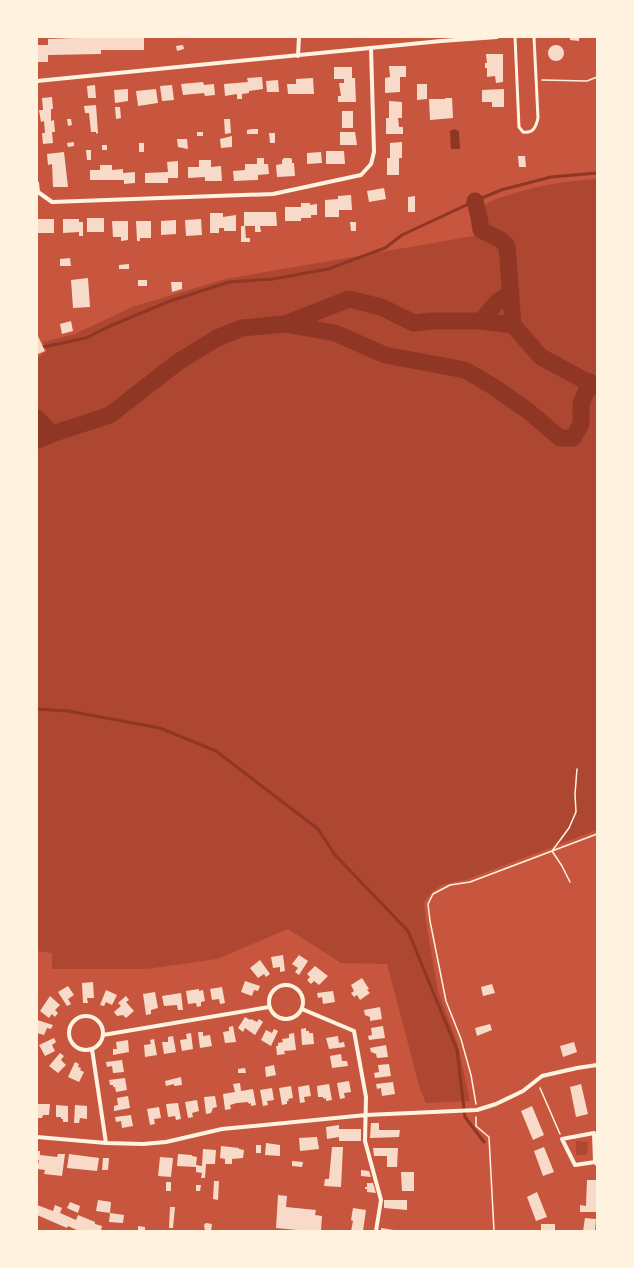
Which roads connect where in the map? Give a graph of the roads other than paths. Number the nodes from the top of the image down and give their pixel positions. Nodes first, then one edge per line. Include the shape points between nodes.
1 (299, 37) edge
2 (497, 37) edge
3 (515, 37) edge
4 (534, 37) edge
5 (441, 39) edge
6 (371, 48) junction
7 (298, 56) junction
8 (37, 81) edge
9 (37, 183) edge
10 (269, 1007) junction
11 (302, 1009) junction
12 (103, 1035) junction
13 (92, 1049) junction
14 (597, 1065) edge
15 (366, 1115) junction
16 (37, 1137) edge
17 (106, 1143) junction
18 (596, 1163) edge
19 (376, 1231) edge

1 - 7 street
2 - 5 street
3 - 4 lane via 519,127 528,133 536,127 538,118
5 - 6 street
6 - 7 street
6 - 9 street via 374,152 371,164 361,174 273,194 52,202 38,192
7 - 8 street
10 - 11 street via 274,1014 283,1019 292,1018
10 - 11 street via 272,991 288,985 298,990 303,1000
10 - 12 street
11 - 15 street via 354,1031 366,1097
12 - 13 street via 101,1041
12 - 13 street via 102,1028 93,1018 86,1016 73,1022 70,1029 72,1043 78,1048
13 - 17 street
14 - 15 street via 542,1076 523,1091 477,1110
15 - 17 street via 222,1129 151,1144
15 - 19 street via 365,1141 381,1200
16 - 17 street
18 - 18 street via 594,1133 562,1139 575,1165

